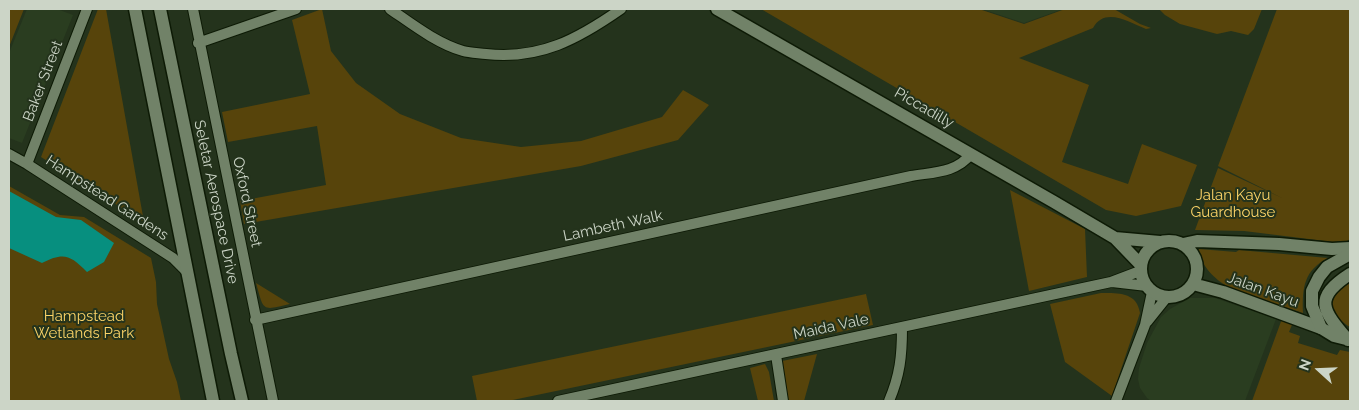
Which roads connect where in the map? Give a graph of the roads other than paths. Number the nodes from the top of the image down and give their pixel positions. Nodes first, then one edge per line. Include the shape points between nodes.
1 (87, 9) edge
2 (135, 9) edge
3 (160, 9) edge
4 (192, 9) edge
5 (296, 9) edge
6 (390, 9) edge
7 (621, 9) edge
8 (717, 9) edge
9 (198, 43) junction
10 (9, 154) edge
11 (971, 154) junction
12 (27, 164) junction
13 (1115, 238) junction
14 (1160, 242) junction
15 (1183, 244) junction
16 (1350, 248) edge
17 (1350, 254) edge
18 (1141, 268) junction
19 (186, 271) junction
20 (1350, 274) edge
21 (1111, 282) junction
22 (1193, 284) junction
23 (1150, 289) junction
24 (1167, 297) junction
25 (255, 320) junction
26 (1145, 325) junction
27 (902, 328) junction
28 (1321, 328) junction
29 (1349, 340) edge
30 (776, 354) junction
31 (213, 401) edge
32 (242, 401) edge
33 (273, 401) edge
34 (558, 401) edge
35 (783, 401) edge
36 (889, 401) edge
37 (1116, 401) edge

1 - 12 street, Baker Street
2 - 19 street
3 - 32 street, Seletar Aerospace Drive
4 - 9 street, Oxford Street
5 - 9 street
6 - 7 street via 427,34 464,52 501,56 541,51 574,39
8 - 11 street, Piccadilly
9 - 25 street, Oxford Street
10 - 12 street, Hampstead Gardens
11 - 13 street, Piccadilly
11 - 25 street, Lambeth Walk via 954,168
12 - 19 street, Hampstead Gardens via 173,258
13 - 14 street, Piccadilly
13 - 18 street, Piccadilly
14 - 15 street via 1174,240
14 - 18 street via 1147,251
15 - 16 street via 1197,241
15 - 22 street via 1195,258 1197,266
17 - 28 street, Jalan Kayu via 1327,267 1312,291 1312,306
18 - 21 street, Maida Vale
18 - 23 street via 1143,282
19 - 31 street
20 - 29 street, Jalan Kayu via 1334,285 1325,300 1333,322
21 - 23 street, Maida Vale
21 - 27 street, Maida Vale
22 - 24 street via 1182,294
22 - 28 street, Jalan Kayu
23 - 24 street
23 - 26 street
24 - 26 street
25 - 33 street, Oxford Street
26 - 37 street
27 - 30 street, Maida Vale
27 - 36 street via 902,356
28 - 29 street, Jalan Kayu
30 - 34 street, Maida Vale
30 - 35 street

